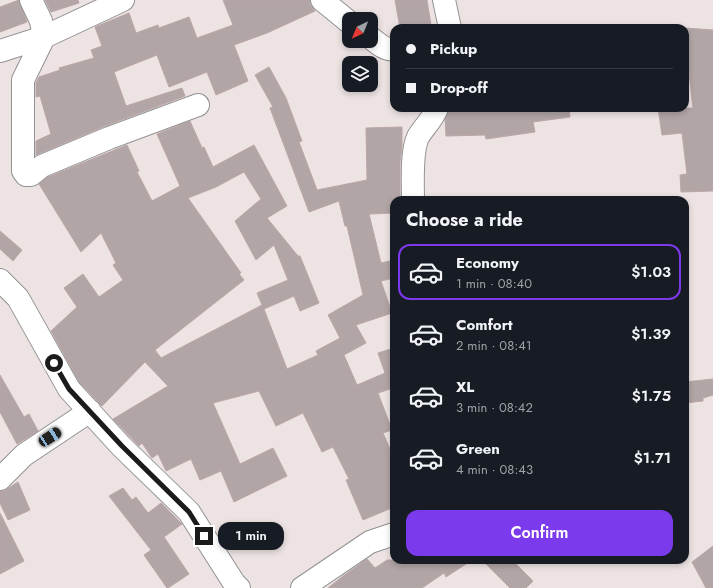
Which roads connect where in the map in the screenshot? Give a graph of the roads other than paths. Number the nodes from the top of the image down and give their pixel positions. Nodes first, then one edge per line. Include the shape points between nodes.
1 (31, 0) edge
2 (123, 0) edge
3 (322, 0) edge
4 (444, 0) edge
5 (342, 16) edge
6 (449, 24) edge
7 (44, 37) junction
8 (378, 43) edge
9 (390, 50) edge
10 (0, 51) edge
11 (198, 105) dead end
12 (436, 112) edge
13 (413, 196) edge
14 (0, 280) edge
15 (90, 411) junction
16 (0, 479) edge
17 (390, 535) edge
18 (239, 588) edge
19 (302, 588) edge

1 - 7 street via 41,21
2 - 7 street
3 - 5 street
4 - 6 street
7 - 10 street
7 - 11 street via 23,80 23,171 26,175 31,175 42,166 109,138
8 - 9 street
12 - 13 street via 418,137 414,149
14 - 15 street via 18,298 69,389
15 - 16 street via 24,455
15 - 18 street via 189,512
17 - 19 street via 370,542

